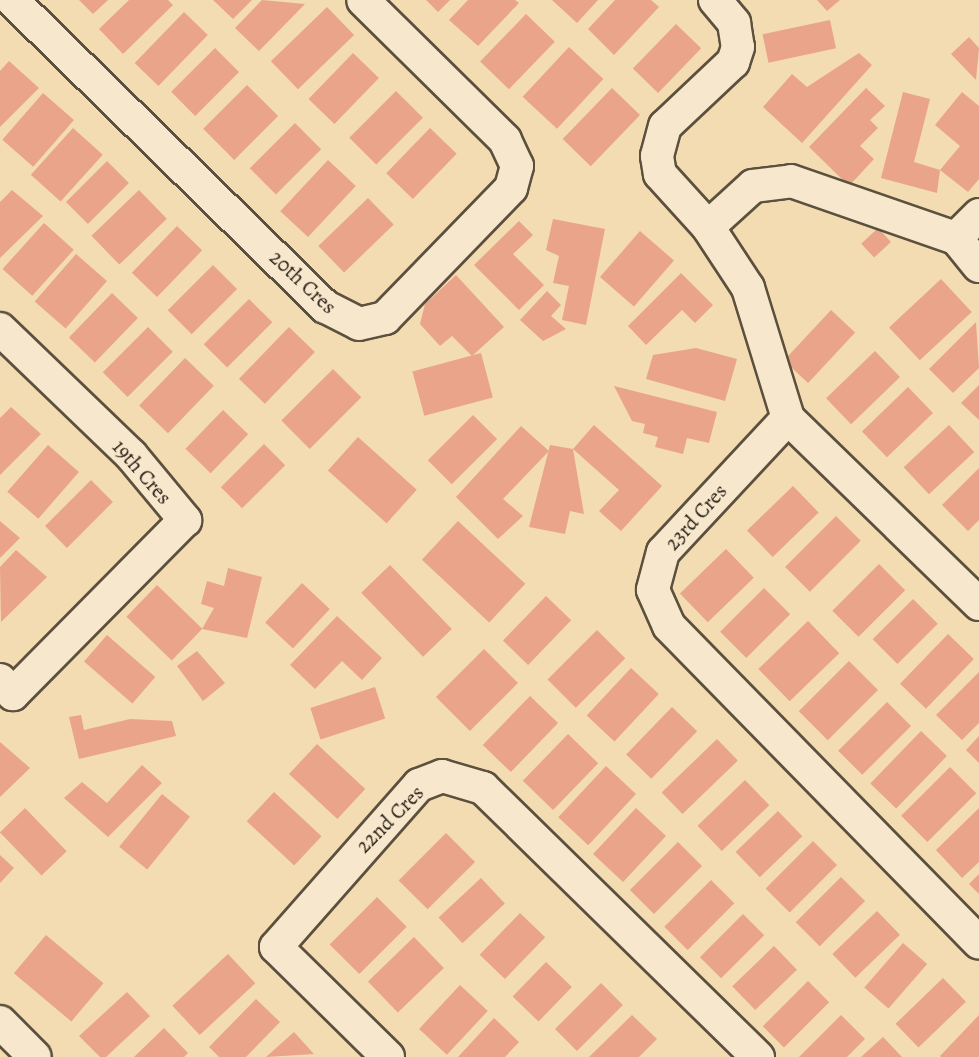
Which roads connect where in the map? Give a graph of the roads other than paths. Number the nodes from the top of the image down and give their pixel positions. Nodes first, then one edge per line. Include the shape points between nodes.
1 (12, 0) edge
2 (363, 0) edge
3 (715, 0) edge
4 (979, 215) edge
5 (708, 227) junction
6 (956, 238) junction
7 (979, 266) edge
8 (0, 329) edge
9 (788, 418) junction
10 (979, 604) edge
11 (0, 680) edge
12 (979, 943) edge
13 (0, 1023) edge
14 (35, 1057) edge
15 (388, 1057) edge
16 (758, 1057) edge

1 - 2 street, 20th Cres via 326,307 359,324 385,318 511,188 517,166 505,140
3 - 5 street via 739,35 733,62 665,126 657,156 660,174
4 - 6 street
5 - 6 street via 753,186 791,181
5 - 9 street via 748,288
6 - 7 street
8 - 11 street, 19th Cres via 131,455 185,520 13,694
9 - 10 street
9 - 12 street, 23rd Cres via 663,552 653,590 657,605 669,626
13 - 14 street
15 - 16 street, 22nd Cres via 276,947 419,785 442,776 458,777 483,788

